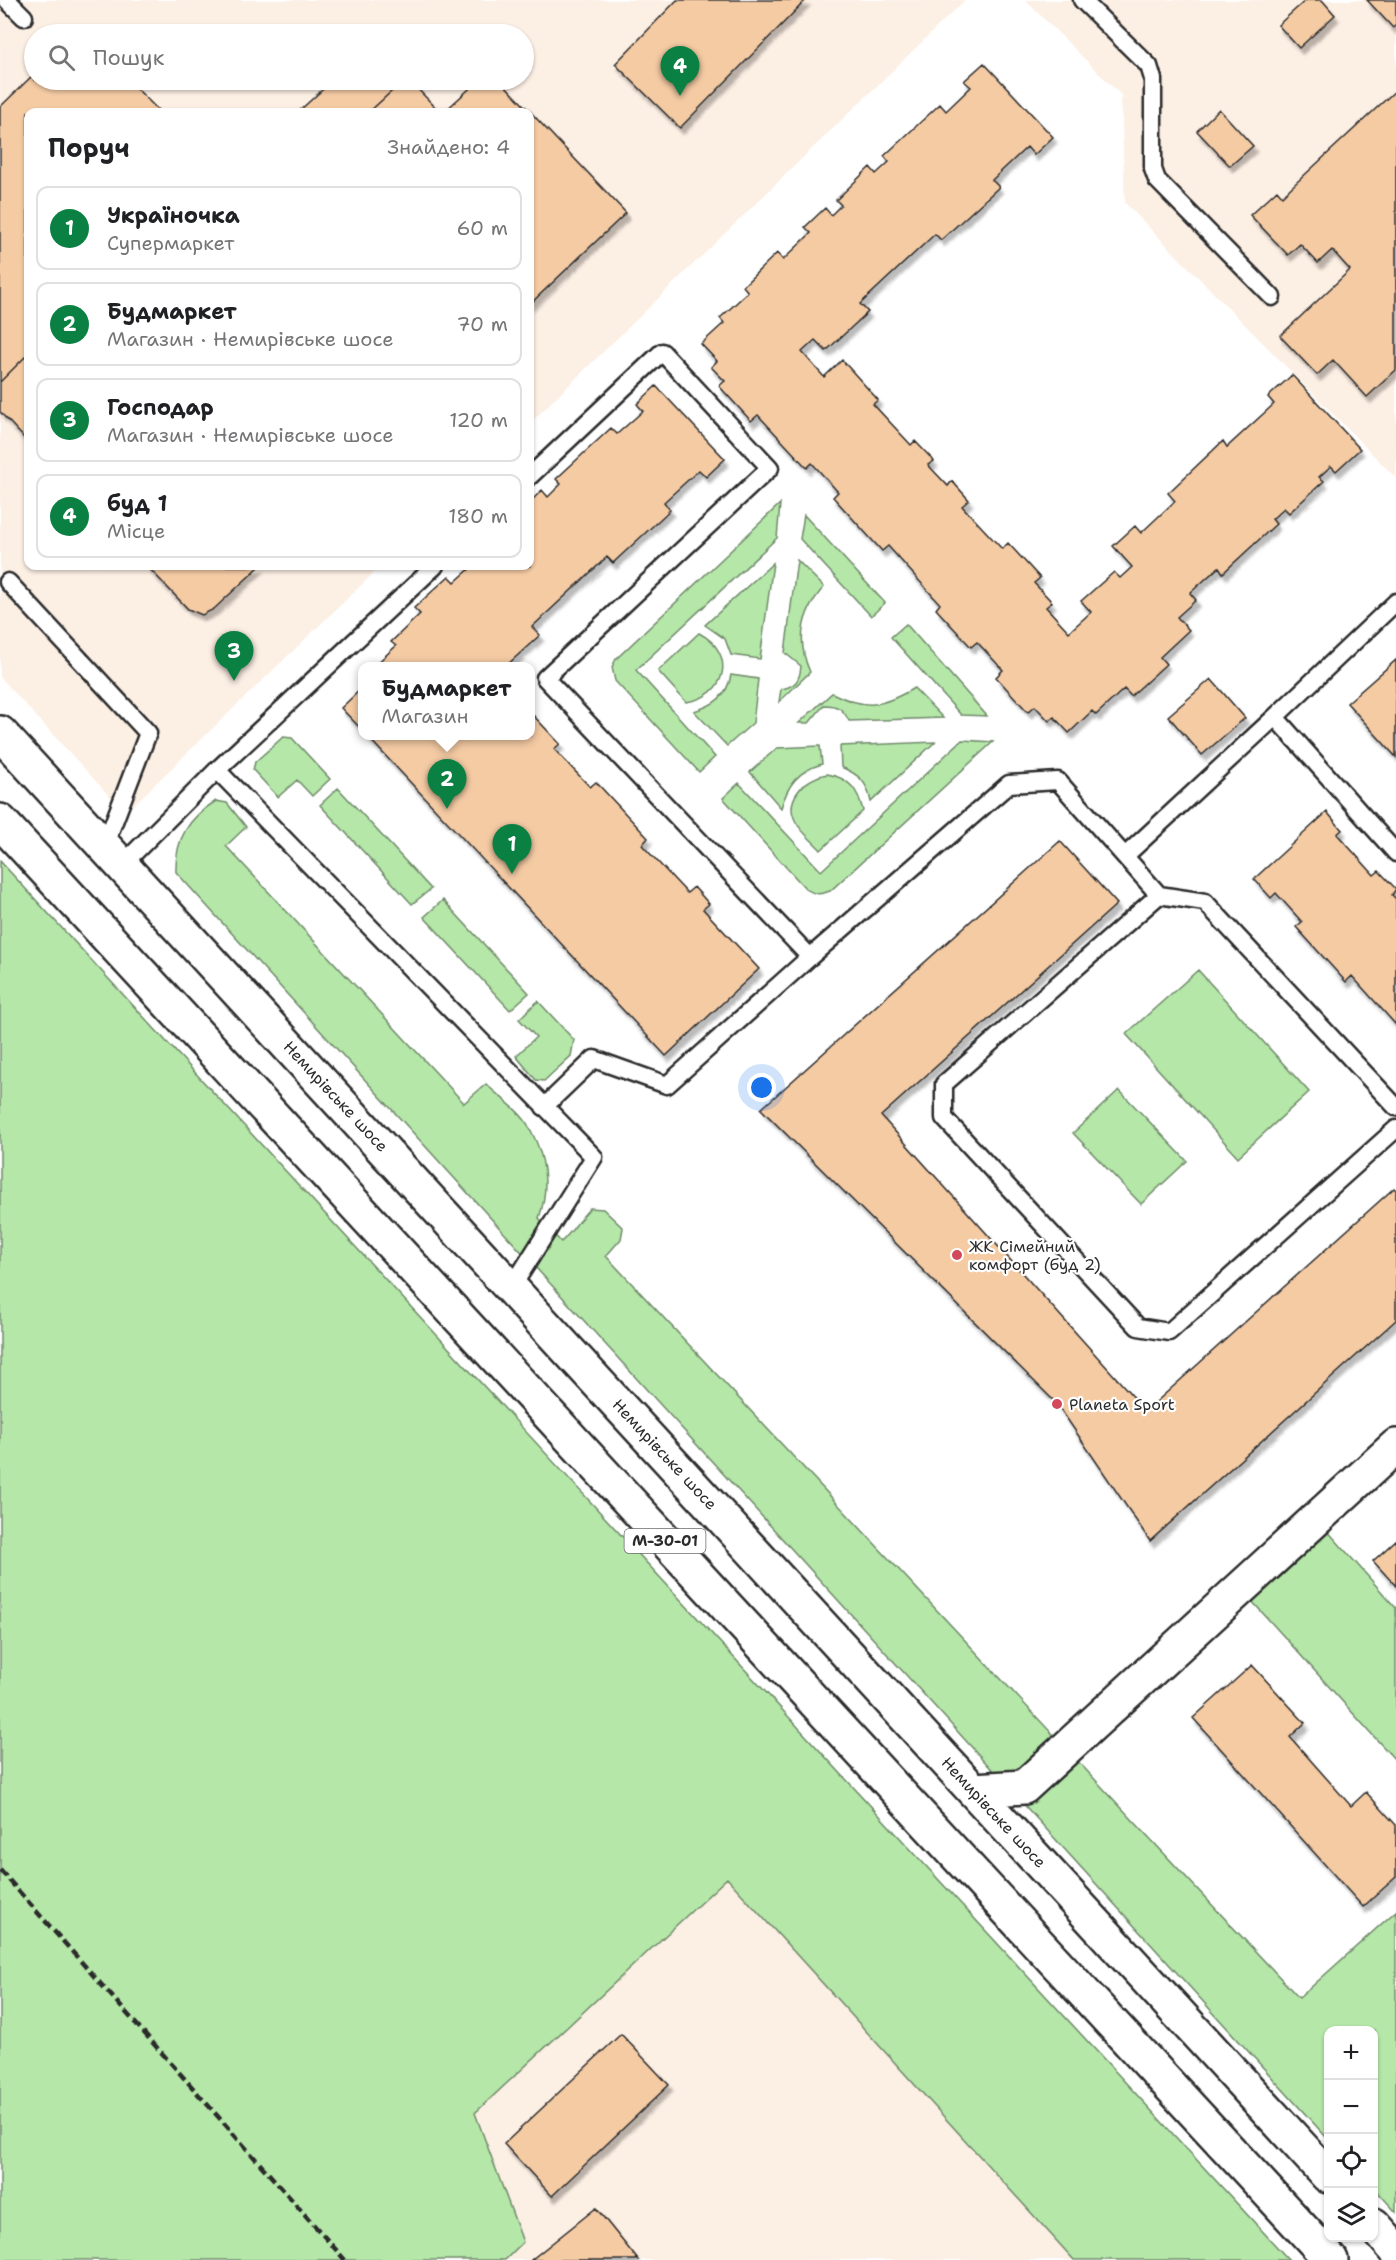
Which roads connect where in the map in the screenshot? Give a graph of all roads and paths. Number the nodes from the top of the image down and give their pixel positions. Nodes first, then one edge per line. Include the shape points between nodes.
1 (7, 0) edge
2 (1082, 0) edge
3 (24, 17) dead end
4 (1272, 297) dead end
5 (534, 472) edge
6 (431, 570) edge
7 (3, 581) edge
8 (1396, 602) edge
9 (1275, 717) junction
10 (0, 733) edge
11 (217, 770) junction
12 (0, 821) edge
13 (1396, 853) edge
14 (114, 855) junction
15 (1125, 856) junction
16 (1159, 895) junction
17 (810, 957) junction
18 (544, 1107) junction
19 (1396, 1107) edge
20 (1396, 1129) edge
21 (512, 1287) junction
22 (1396, 1446) edge
23 (1024, 1787) junction
24 (973, 1790) junction
25 (1012, 1832) junction
26 (1324, 2171) edge
27 (1378, 2230) edge
28 (1396, 2250) edge
29 (1331, 2260) edge

1 - 3 lane
2 - 4 lane via 1149,66 1153,78 1153,169 1157,180
5 - 17 lane via 662,351 770,468 545,678
6 - 11 lane
7 - 14 lane via 148,733
8 - 9 lane
9 - 13 lane
9 - 15 lane
10 - 14 main road, Немирівське шосе / М-30-01
11 - 14 lane
11 - 18 lane
12 - 29 main road, М-30-01
14 - 21 main road, Немирівське шосе / М-30-01
15 - 16 lane
15 - 17 lane via 1058,781 1009,784
16 - 19 lane via 1205,902
16 - 20 lane via 944,1084 944,1118 1138,1328 1169,1332
17 - 18 lane via 667,1085 594,1059
18 - 21 lane via 594,1157
21 - 24 main road, Немирівське шосе / М-30-01
22 - 23 main road
23 - 24 main road
23 - 25 main road
24 - 25 main road, Немирівське шосе / М-30-01
25 - 26 main road, Немирівське шосе / М-30-01
27 - 28 main road

